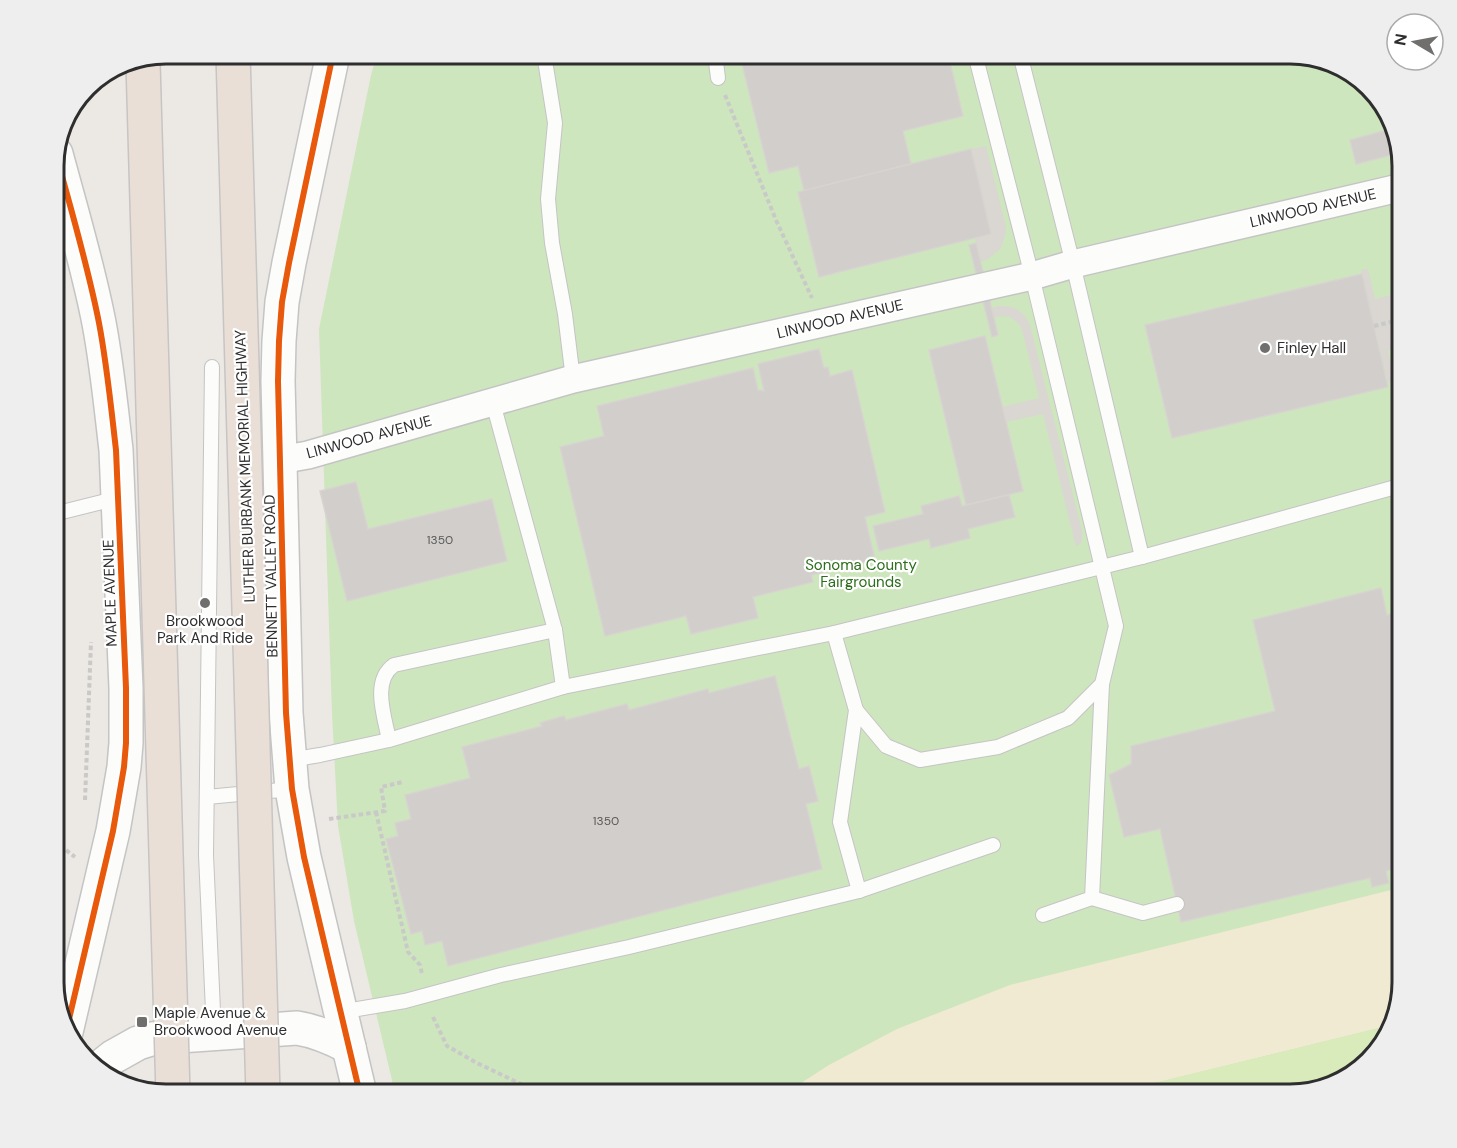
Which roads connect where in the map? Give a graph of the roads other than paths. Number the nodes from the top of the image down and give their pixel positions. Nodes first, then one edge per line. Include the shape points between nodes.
1 (233, 64) edge
2 (331, 64) edge
3 (546, 64) edge
4 (716, 64) edge
5 (978, 64) edge
6 (1023, 64) edge
7 (143, 68) edge
8 (718, 78) road end
9 (65, 187) edge
10 (1393, 189) edge
11 (1073, 264) junction
12 (1032, 276) junction
13 (212, 367) dead end
14 (573, 379) junction
15 (493, 403) junction
16 (280, 460) junction
17 (1393, 488) edge
18 (118, 498) junction
19 (65, 511) edge
20 (1142, 557) junction
21 (1101, 567) junction
22 (555, 630) junction
23 (834, 633) junction
24 (1102, 684) junction
25 (563, 687) junction
26 (856, 710) junction
27 (389, 740) junction
28 (291, 774) junction
29 (207, 797) junction
30 (993, 845) dead end
31 (859, 891) junction
32 (1092, 898) junction
33 (1177, 904) dead end
34 (1043, 915) dead end
35 (340, 1012) junction
36 (70, 1014) edge
37 (214, 1033) junction
38 (349, 1047) junction
39 (106, 1063) edge
40 (173, 1084) edge
41 (263, 1084) edge
42 (358, 1084) edge

1 - 41 highway, LUTHER BURBANK MEMORIAL HIGHWAY, bridge
2 - 16 main road, BENNETT VALLEY ROAD via 282,302
3 - 14 lane via 555,123 548,199
4 - 8 lane
5 - 12 lane
6 - 11 lane
7 - 40 highway, bridge
9 - 18 main road, MAPLE AVENUE via 106,366
10 - 11 street, LINWOOD AVENUE
11 - 12 street, LINWOOD AVENUE
11 - 20 lane
12 - 14 street, LINWOOD AVENUE
12 - 21 lane
13 - 29 lane
14 - 15 street, LINWOOD AVENUE
15 - 16 street, LINWOOD AVENUE
15 - 22 lane
16 - 28 main road, BENNETT VALLEY ROAD
17 - 20 lane
18 - 19 lane
18 - 36 main road, MAPLE AVENUE via 126,707 124,767 105,868
20 - 21 lane
21 - 23 lane
21 - 24 lane via 1116,626
22 - 25 lane
22 - 27 lane via 394,665 383,678 380,691
23 - 25 lane
23 - 26 lane
24 - 26 lane via 1068,718 1018,739 998,747 920,760 886,747
24 - 32 lane
25 - 27 lane
26 - 31 lane via 840,822
27 - 28 lane via 320,755
28 - 29 lane
28 - 35 main road, BENNETT VALLEY ROAD via 304,857
29 - 37 lane
30 - 31 lane
31 - 35 lane via 405,1000
32 - 33 lane via 1143,914
32 - 34 lane
35 - 38 main road, BENNETT VALLEY ROAD
37 - 38 main road via 297,1028
37 - 39 main road via 138,1043
38 - 42 main road, BENNETT VALLEY ROAD

